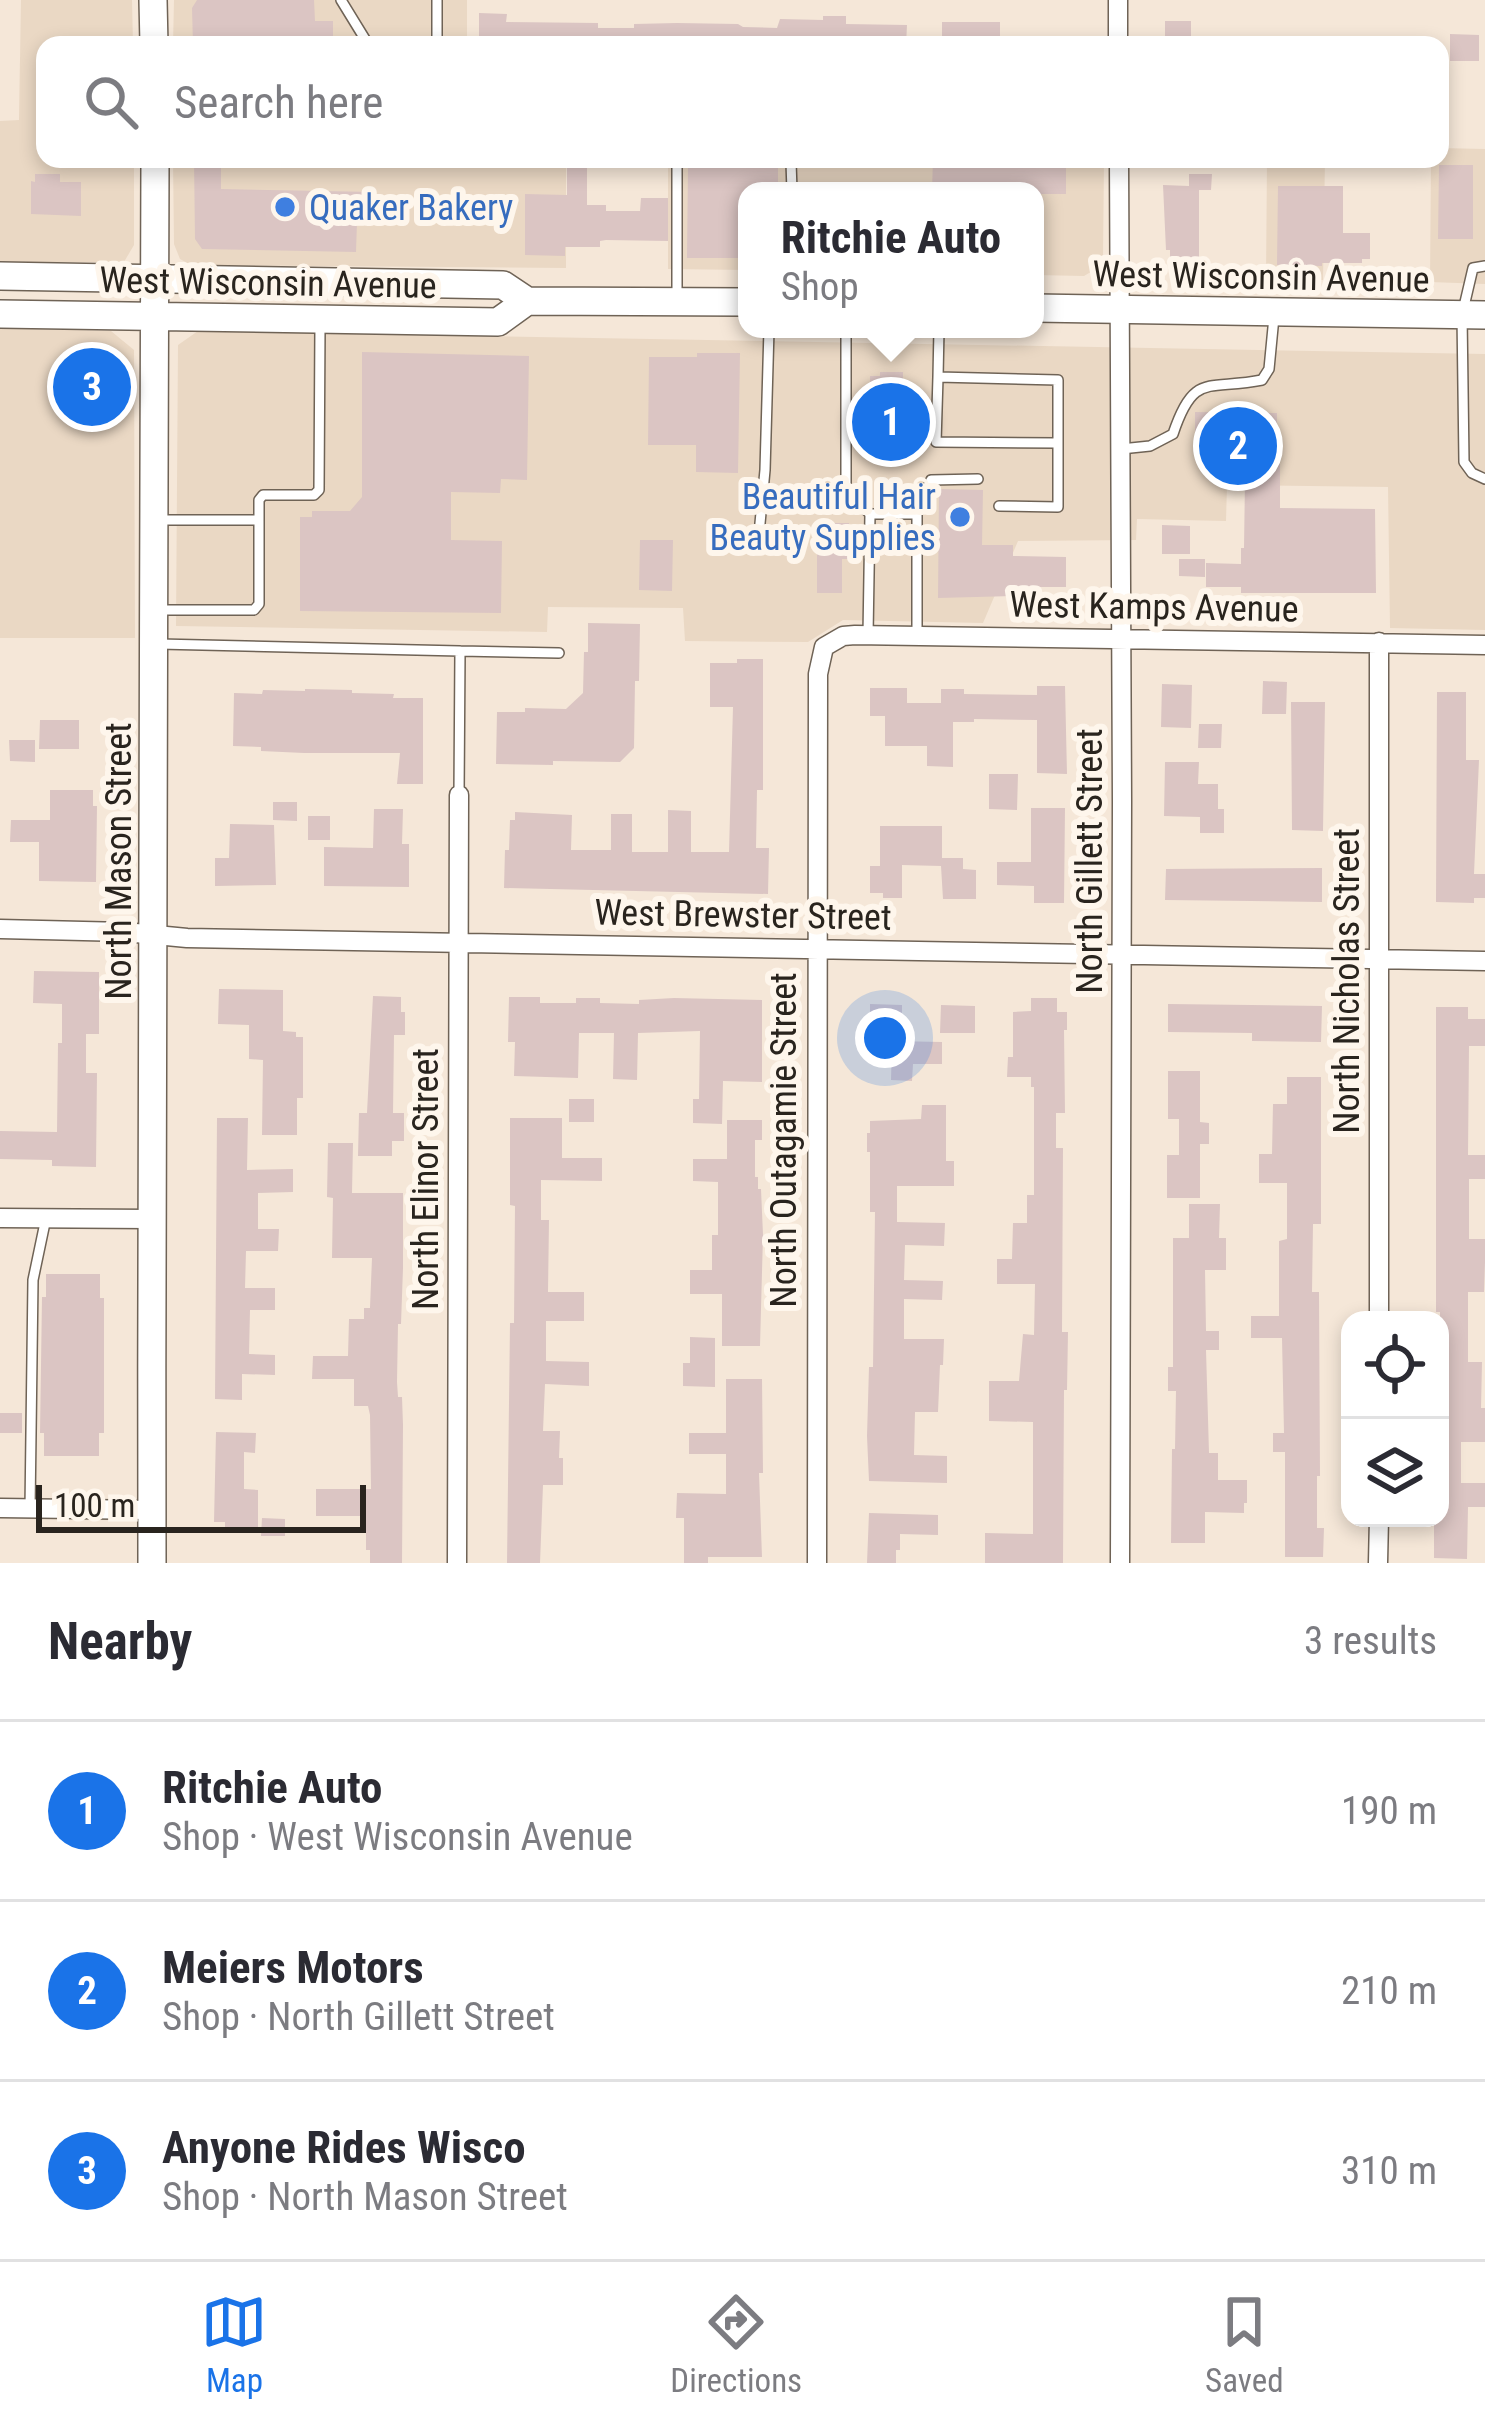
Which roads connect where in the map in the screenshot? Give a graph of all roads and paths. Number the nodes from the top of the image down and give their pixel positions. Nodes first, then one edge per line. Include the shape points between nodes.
1 (153, 0) edge
2 (341, 0) edge
3 (437, 0) edge
4 (1118, 0) edge
5 (154, 36) edge
6 (363, 36) edge
7 (437, 36) edge
8 (1118, 36) edge
9 (155, 168) edge
10 (677, 168) edge
11 (1118, 168) edge
12 (1485, 266) edge
13 (0, 276) edge
14 (155, 279) junction
15 (455, 285) junction
16 (0, 297) edge
17 (677, 300) junction
18 (527, 301) junction
19 (738, 302) edge
20 (1044, 308) edge
21 (1120, 309) junction
22 (1275, 312) junction
23 (0, 314) edge
24 (1474, 315) edge
25 (155, 317) junction
26 (320, 320) junction
27 (769, 338) edge
28 (846, 338) edge
29 (939, 338) edge
30 (938, 377) junction
31 (1057, 443) junction
32 (1121, 449) junction
33 (1485, 478) edge
34 (978, 479) dead end
35 (999, 506) dead end
36 (870, 514) junction
37 (917, 514) junction
38 (154, 520) junction
39 (260, 520) junction
40 (759, 534) dead end
41 (154, 610) junction
42 (868, 635) junction
43 (917, 636) junction
44 (1122, 639) junction
45 (1379, 643) junction
46 (154, 644) junction
47 (1485, 645) edge
48 (824, 647) joint
49 (460, 650) junction
50 (559, 653) dead end
51 (459, 795) joint
52 (0, 929) edge
53 (154, 934) junction
54 (457, 943) junction
55 (816, 948) junction
56 (1122, 956) junction
57 (1381, 959) junction
58 (1485, 962) edge
59 (0, 1218) edge
60 (46, 1218) junction
61 (151, 1219) junction
62 (1379, 1311) edge
63 (0, 1508) edge
64 (30, 1508) junction
65 (152, 1510) junction
66 (1378, 1527) edge
67 (152, 1563) edge
68 (457, 1563) edge
69 (817, 1563) edge
70 (1120, 1563) edge
71 (1378, 1563) edge

1 - 5 main road
2 - 6 lane
3 - 7 lane
4 - 8 street
9 - 14 main road, North Mason Street
10 - 17 lane
11 - 21 street, North Gillett Street
12 - 24 lane via 1473,268
13 - 14 main road, West Wisconsin Avenue
14 - 15 main road, West Wisconsin Avenue
14 - 16 main road via 129,296
14 - 25 main road, North Mason Street
15 - 18 main road, West Wisconsin Avenue via 503,285
15 - 25 main road via 398,300 200,299
17 - 18 main road, West Wisconsin Avenue
17 - 19 main road, West Wisconsin Avenue
18 - 26 main road, West Wisconsin Avenue via 498,322
20 - 21 main road, West Wisconsin Avenue
21 - 22 main road, West Wisconsin Avenue
21 - 32 street, North Gillett Street
22 - 24 main road, West Wisconsin Avenue
22 - 32 lane via 1262,380 1192,392 1173,434
23 - 25 main road, West Wisconsin Avenue
24 - 33 lane via 1464,462
25 - 26 main road, West Wisconsin Avenue
25 - 38 main road, North Mason Street
26 - 39 lane via 319,490 262,495
27 - 40 lane
28 - 36 lane via 846,490
29 - 30 lane
30 - 31 lane via 1058,380
30 - 31 lane via 937,442
31 - 35 lane via 1058,507
32 - 44 street, North Gillett Street
34 - 37 lane via 932,480
36 - 37 lane
36 - 42 lane
37 - 43 lane
38 - 39 lane
38 - 41 main road, North Mason Street
39 - 41 lane via 254,610
41 - 46 main road, North Mason Street
42 - 43 street, West Kamps Avenue
42 - 48 street, West Kamps Avenue
43 - 44 street, West Kamps Avenue
44 - 45 street, West Kamps Avenue
44 - 56 street, North Gillett Street
45 - 47 street, West Kamps Avenue
45 - 57 street, North Nicholas Street
46 - 49 lane
46 - 53 main road, North Mason Street
48 - 55 street, North Outagamie Street
49 - 50 lane
49 - 51 lane
51 - 54 street, North Elinor Street
52 - 53 street, West Brewster Street
53 - 54 street, West Brewster Street
53 - 61 main road, North Mason Street
54 - 55 street, West Brewster Street
54 - 68 street, North Elinor Street
55 - 56 street, West Brewster Street
55 - 69 street, North Outagamie Street
56 - 57 street, West Brewster Street
56 - 70 street, North Gillett Street
57 - 58 street, West Brewster Street
57 - 62 street, North Nicholas Street
59 - 60 street
60 - 61 street
60 - 64 lane via 33,1280
61 - 65 main road, North Mason Street
63 - 64 street
64 - 65 street
65 - 67 main road, North Mason Street
66 - 71 street

